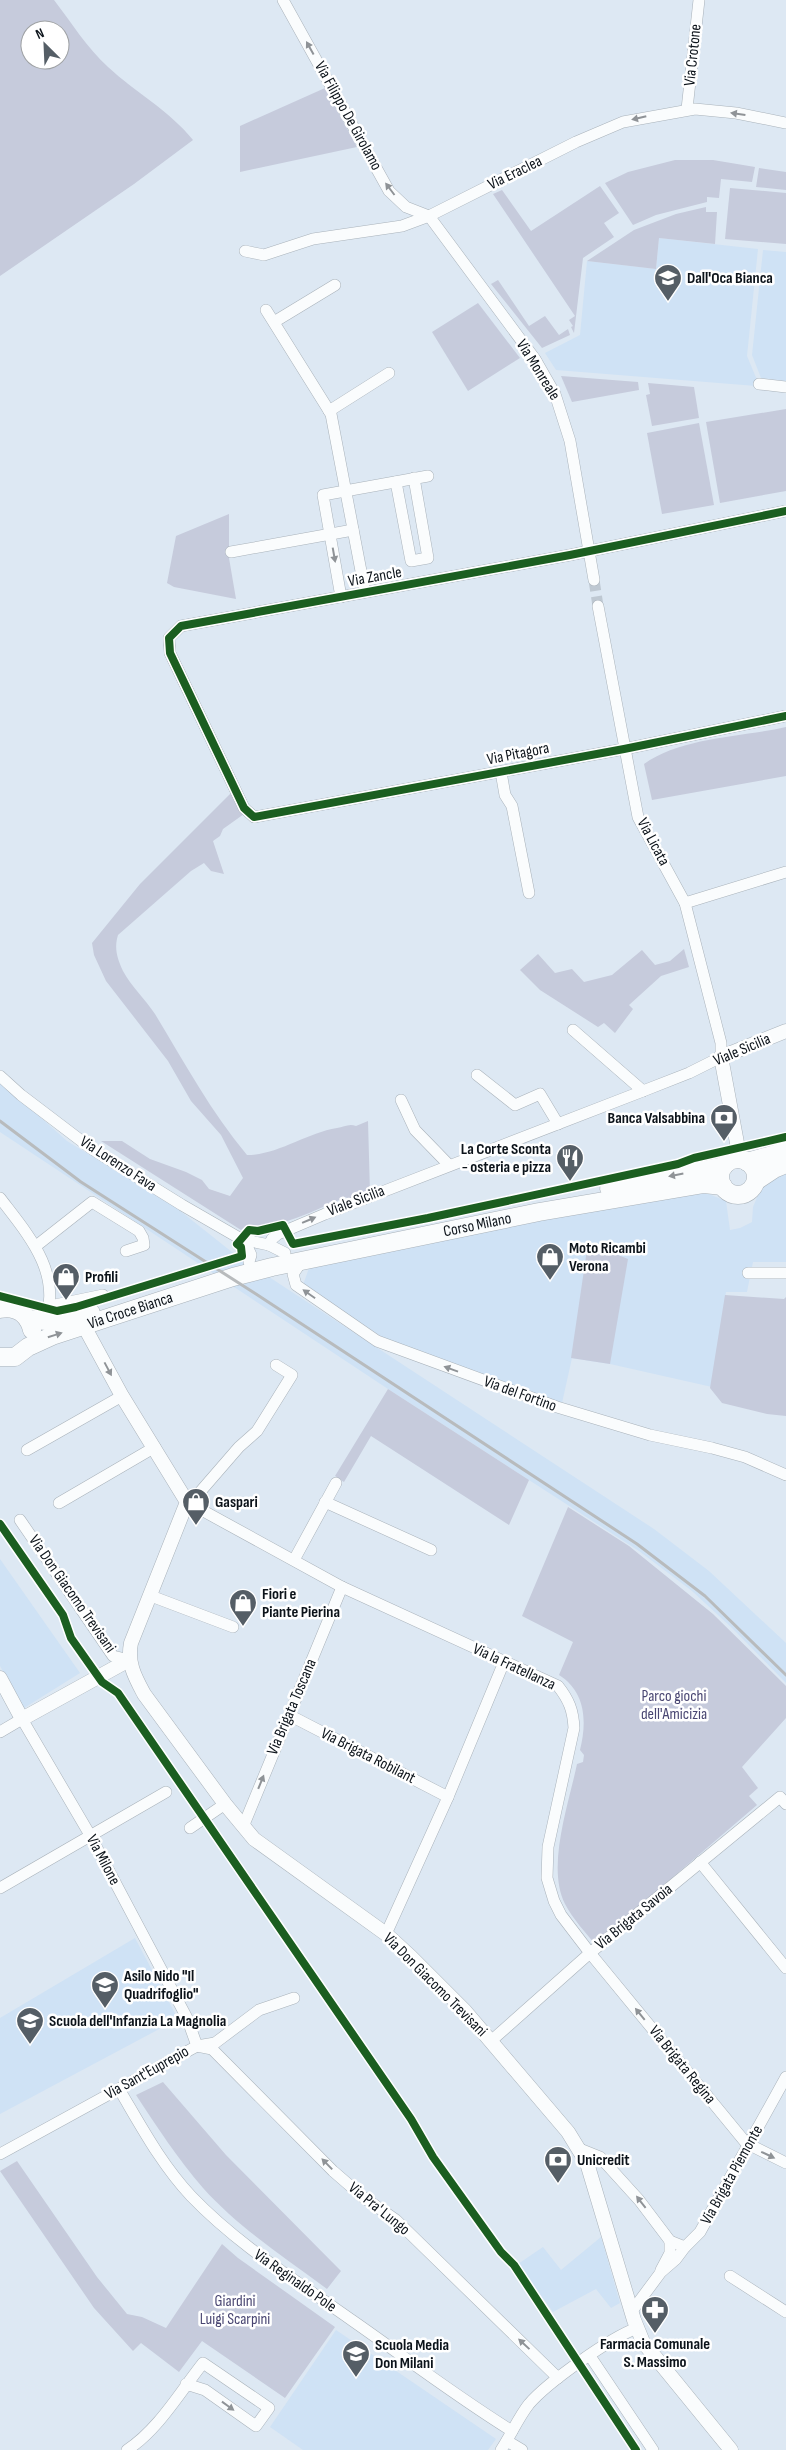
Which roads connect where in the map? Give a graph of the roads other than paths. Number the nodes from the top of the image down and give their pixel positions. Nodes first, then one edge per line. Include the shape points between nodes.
1 (283, 0) edge
2 (699, 0) edge
3 (687, 110) junction
4 (786, 122) edge
5 (429, 216) junction
6 (245, 251) dead end
7 (335, 285) dead end
8 (266, 310) dead end
9 (274, 322) junction
10 (389, 373) dead end
11 (759, 384) dead end
12 (786, 387) edge
13 (328, 411) junction
14 (428, 476) dead end
15 (414, 478) junction
16 (396, 482) junction
17 (346, 491) junction
18 (786, 511) edge
19 (353, 530) junction
20 (330, 534) junction
21 (231, 552) dead end
22 (590, 552) junction
23 (594, 580) tunnel mouth
24 (365, 592) junction
25 (340, 597) junction
26 (598, 606) tunnel mouth
27 (786, 716) edge
28 (624, 749) junction
29 (501, 772) junction
30 (254, 817) joint
31 (786, 872) edge
32 (529, 893) dead end
33 (685, 903) junction
34 (573, 1030) dead end
35 (786, 1031) edge
36 (721, 1057) junction
37 (477, 1075) dead end
38 (0, 1076) edge
39 (643, 1091) junction
40 (401, 1100) dead end
41 (558, 1124) junction
42 (786, 1151) edge
43 (744, 1160) junction
44 (786, 1164) edge
45 (449, 1165) junction
46 (724, 1166) junction
47 (756, 1181) junction
48 (723, 1186) junction
49 (0, 1198) edge
50 (245, 1241) junction
51 (36, 1246) junction
52 (277, 1249) junction
53 (126, 1251) dead end
54 (302, 1261) junction
55 (249, 1262) junction
56 (748, 1272) dead end
57 (227, 1273) junction
58 (786, 1273) edge
59 (103, 1295) dead end
60 (0, 1309) edge
61 (48, 1314) junction
62 (28, 1319) junction
63 (84, 1326) junction
64 (28, 1347) junction
65 (0, 1357) edge
66 (276, 1365) dead end
67 (122, 1396) junction
68 (155, 1448) junction
69 (27, 1450) dead end
70 (786, 1475) edge
71 (336, 1482) dead end
72 (187, 1502) junction
73 (326, 1502) junction
74 (59, 1503) dead end
75 (20, 1520) dead end
76 (431, 1550) dead end
77 (294, 1560) junction
78 (342, 1587) junction
79 (151, 1596) junction
80 (233, 1627) dead end
81 (129, 1660) junction
82 (504, 1662) junction
83 (0, 1678) edge
84 (289, 1715) junction
85 (22, 1719) junction
86 (0, 1732) edge
87 (166, 1792) dead end
88 (448, 1797) junction
89 (783, 1800) edge
90 (225, 1804) junction
91 (243, 1827) junction
92 (190, 1828) dead end
93 (90, 1835) junction
94 (700, 1862) junction
95 (0, 1888) edge
96 (386, 1934) junction
97 (590, 1953) junction
98 (786, 1968) edge
99 (294, 1998) dead end
100 (491, 2040) junction
101 (197, 2046) junction
102 (786, 2077) edge
103 (119, 2089) junction
104 (749, 2146) junction
105 (580, 2149) junction
106 (0, 2154) edge
107 (786, 2163) edge
108 (670, 2241) junction
109 (685, 2247) junction
110 (661, 2272) junction
111 (730, 2276) dead end
112 (632, 2311) junction
113 (786, 2312) edge
114 (636, 2328) junction
115 (590, 2356) junction
116 (558, 2378) junction
117 (186, 2384) junction
118 (507, 2441) edge
119 (650, 2445) edge
120 (127, 2450) edge
121 (522, 2450) edge
122 (731, 2450) edge

5 -> 1 street, Via Filippo De Girolamo via 406,207 389,191
2 - 3 street, Via Crotone
4 -> 3 street, Via Eraclea via 736,113
3 -> 5 street, Via Eraclea via 623,122
5 - 6 street, Via Eraclea via 402,226 313,239 264,255
5 - 22 street, Via Monreale via 534,359 555,394 570,441
7 - 9 street
8 - 9 street, Via Zancle
9 - 13 street, Via Zancle
10 - 13 street
11 - 12 street
13 - 17 street, Via Zancle
14 - 15 street, Via Zancle
15 - 16 street, Via Zancle
15 - 16 street, Via Zancle via 428,558 411,561
16 - 17 street, Via Zancle
17 - 19 street, Via Zancle
17 - 20 street, Via Zancle via 323,495
18 - 22 street, Via Zancle
19 - 20 street
19 - 24 street, Via Zancle
20 - 21 street
20 -> 25 street, Via Zancle
22 - 23 street, Via Monreale
22 - 24 street, Via Zancle
24 - 25 street, Via Zancle
25 - 30 street, Via Zancle via 181,626 169,638 170,653 244,808
26 - 28 street
27 - 28 street, Via Pitagora
28 - 29 street, Via Pitagora
28 - 33 street, Via Licata via 638,817
29 - 30 street, Via Pitagora
29 - 32 street, Via Pitagora via 505,795 512,806
31 - 33 street
33 - 36 street, Via Licata
34 - 39 street
35 - 36 street, Viale Sicilia
36 - 39 street, Viale Sicilia
36 - 43 street
37 - 41 street via 515,1105 540,1094
38 - 50 street, Via Lorenzo Fava via 92,1149
39 - 41 street, Viale Sicilia
40 - 45 street via 416,1130
41 - 45 street, Viale Sicilia
42 - 43 main road
43 - 46 main road via 731,1161
43 - 47 main road via 753,1168
44 - 47 main road
52 -> 45 street, Viale Sicilia via 272,1239 286,1230
46 - 48 main road via 720,1176
46 -> 52 main road, Corso Milano
47 - 48 main road via 748,1192 739,1195 730,1193
48 - 54 main road, Corso Milano via 704,1184 577,1205
49 - 51 street
50 - 52 street, Via Lorenzo Fava
50 - 55 street via 251,1254
51 - 53 street via 92,1202 139,1231 144,1245
51 - 61 street via 42,1257
52 - 55 main road, Corso Milano
54 - 57 main road, Corso Milano
70 -> 54 street, Via del Fortino via 745,1457 650,1436 556,1407 377,1342 296,1285 293,1274
55 - 57 main road, Corso Milano
56 - 58 street
57 - 61 main road, Via Croce Bianca via 83,1315
57 - 63 main road, Via Croce Bianca
59 - 61 street, Via Croce Bianca
60 - 62 main road, Via Croce Bianca via 18,1310
61 - 62 main road, Via Croce Bianca
62 - 64 main road via 32,1338
64 -> 63 main road, Via Croce Bianca
63 -> 67 street
64 - 65 main road, Via Croce Bianca via 15,1357
66 - 72 street via 292,1375 257,1431
67 - 68 street
67 - 69 street
68 - 72 street
68 - 74 street
71 - 73 street
72 - 77 street, Via la Fratellanza
72 - 79 street, Via Don Giacomo Trevisani
73 - 76 street
73 - 77 street
75 - 81 street, Via Don Giacomo Trevisani via 113,1656
77 - 78 street, Via la Fratellanza
78 - 82 street, Via la Fratellanza
78 - 84 street, Via Brigata Toscana
79 - 80 street
79 - 81 street, Via Don Giacomo Trevisani via 131,1643
81 - 85 street
81 - 90 street, Via Don Giacomo Trevisani via 144,1694
82 - 88 street
82 - 97 street, Via la Fratellanza via 558,1686 568,1698 573,1713 572,1742 548,1847 547,1878 561,1915
83 - 85 street, Via Milone
84 - 88 street, Via Brigata Robilant
91 -> 84 street, Via Brigata Toscana
85 - 86 street
85 - 93 street, Via Milone
87 - 93 street
88 - 96 street
89 - 94 street, Via Brigata Savoia
90 - 91 street, Via Don Giacomo Trevisani
90 - 92 street
91 - 96 street, Via Don Giacomo Trevisani via 254,1839
93 - 95 street
93 - 101 street, Via Milone via 187,2018
94 - 97 street, Via Brigata Savoia
94 - 98 street
96 - 100 street, Via Don Giacomo Trevisani
97 - 100 street, Via Brigata Savoia
104 -> 97 street, Via Brigata Regina
99 - 101 street, Via Sant'Euprepio via 259,2010 215,2043
100 - 105 street, Via Don Giacomo Trevisani
101 - 103 street, Via Sant'Euprepio
116 -> 101 street, Via Pra' Lungo via 396,2220 363,2198 333,2170 212,2049
102 - 104 street, Via Brigata Piemonte
103 - 106 street, Via Sant'Euprepio
103 - 118 street, Via Reginaldo Pole via 162,2161 223,2227 260,2257 412,2364
104 -> 107 street, Via Brigata Regina
104 - 109 street, Via Brigata Piemonte via 711,2215
108 -> 105 street, Via Don Giacomo Trevisani via 600,2157
105 - 112 street, Via Don Giacomo Trevisani
108 - 109 street
108 - 110 street via 670,2253
109 - 110 street, Via Brigata Piemonte
110 - 112 street, Via Brigata Piemonte
111 - 113 street
112 - 114 street, Via Don Giacomo Trevisani
114 - 115 street
114 - 122 street, Via Don Giacomo Trevisani via 643,2342
115 - 116 street
115 - 119 street
116 - 118 street via 530,2402
117 -> 117 street via 204,2390 256,2426 269,2408 202,2363
117 - 120 street via 142,2440
118 - 121 street, Via Reginaldo Pole

